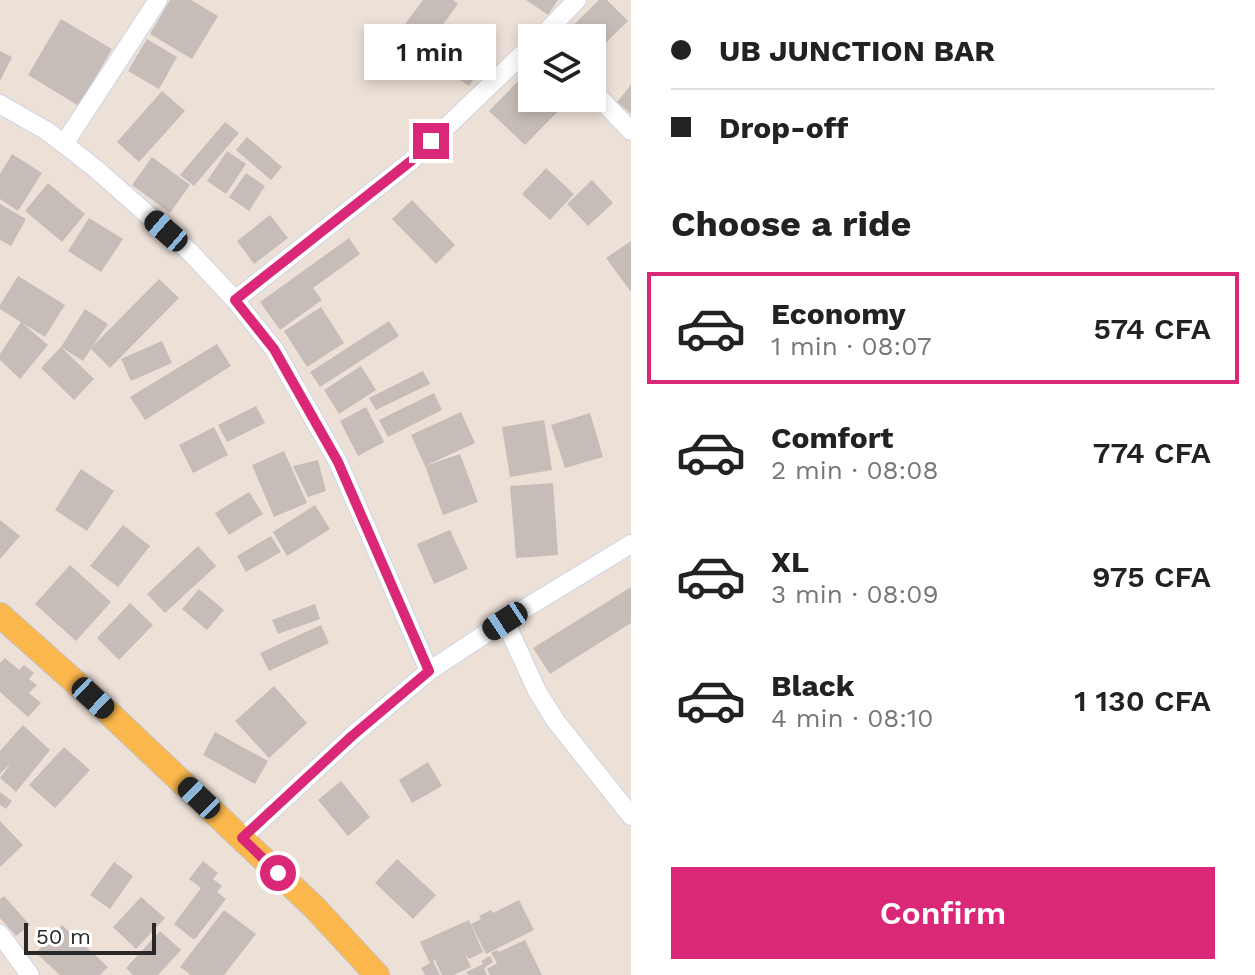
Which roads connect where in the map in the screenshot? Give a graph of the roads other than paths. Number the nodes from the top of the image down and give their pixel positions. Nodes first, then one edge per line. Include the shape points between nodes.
1 (158, 0) edge
2 (577, 0) edge
3 (554, 24) edge
4 (518, 60) edge
5 (0, 104) edge
6 (606, 105) edge
7 (631, 131) edge
8 (64, 144) junction
9 (235, 300) junction
10 (631, 544) edge
11 (0, 615) edge
12 (505, 621) junction
13 (429, 671) junction
14 (631, 816) edge
15 (242, 838) junction
16 (0, 934) edge
17 (30, 975) edge
18 (377, 975) edge

1 - 8 street
2 - 3 street
4 - 9 street via 411,161
5 - 8 street
6 - 7 street
8 - 9 street via 190,252
9 - 13 street via 274,349 338,462
10 - 12 street
11 - 15 main road
12 - 13 street
12 - 14 street via 555,720
13 - 15 street
15 - 18 main road
16 - 17 street

